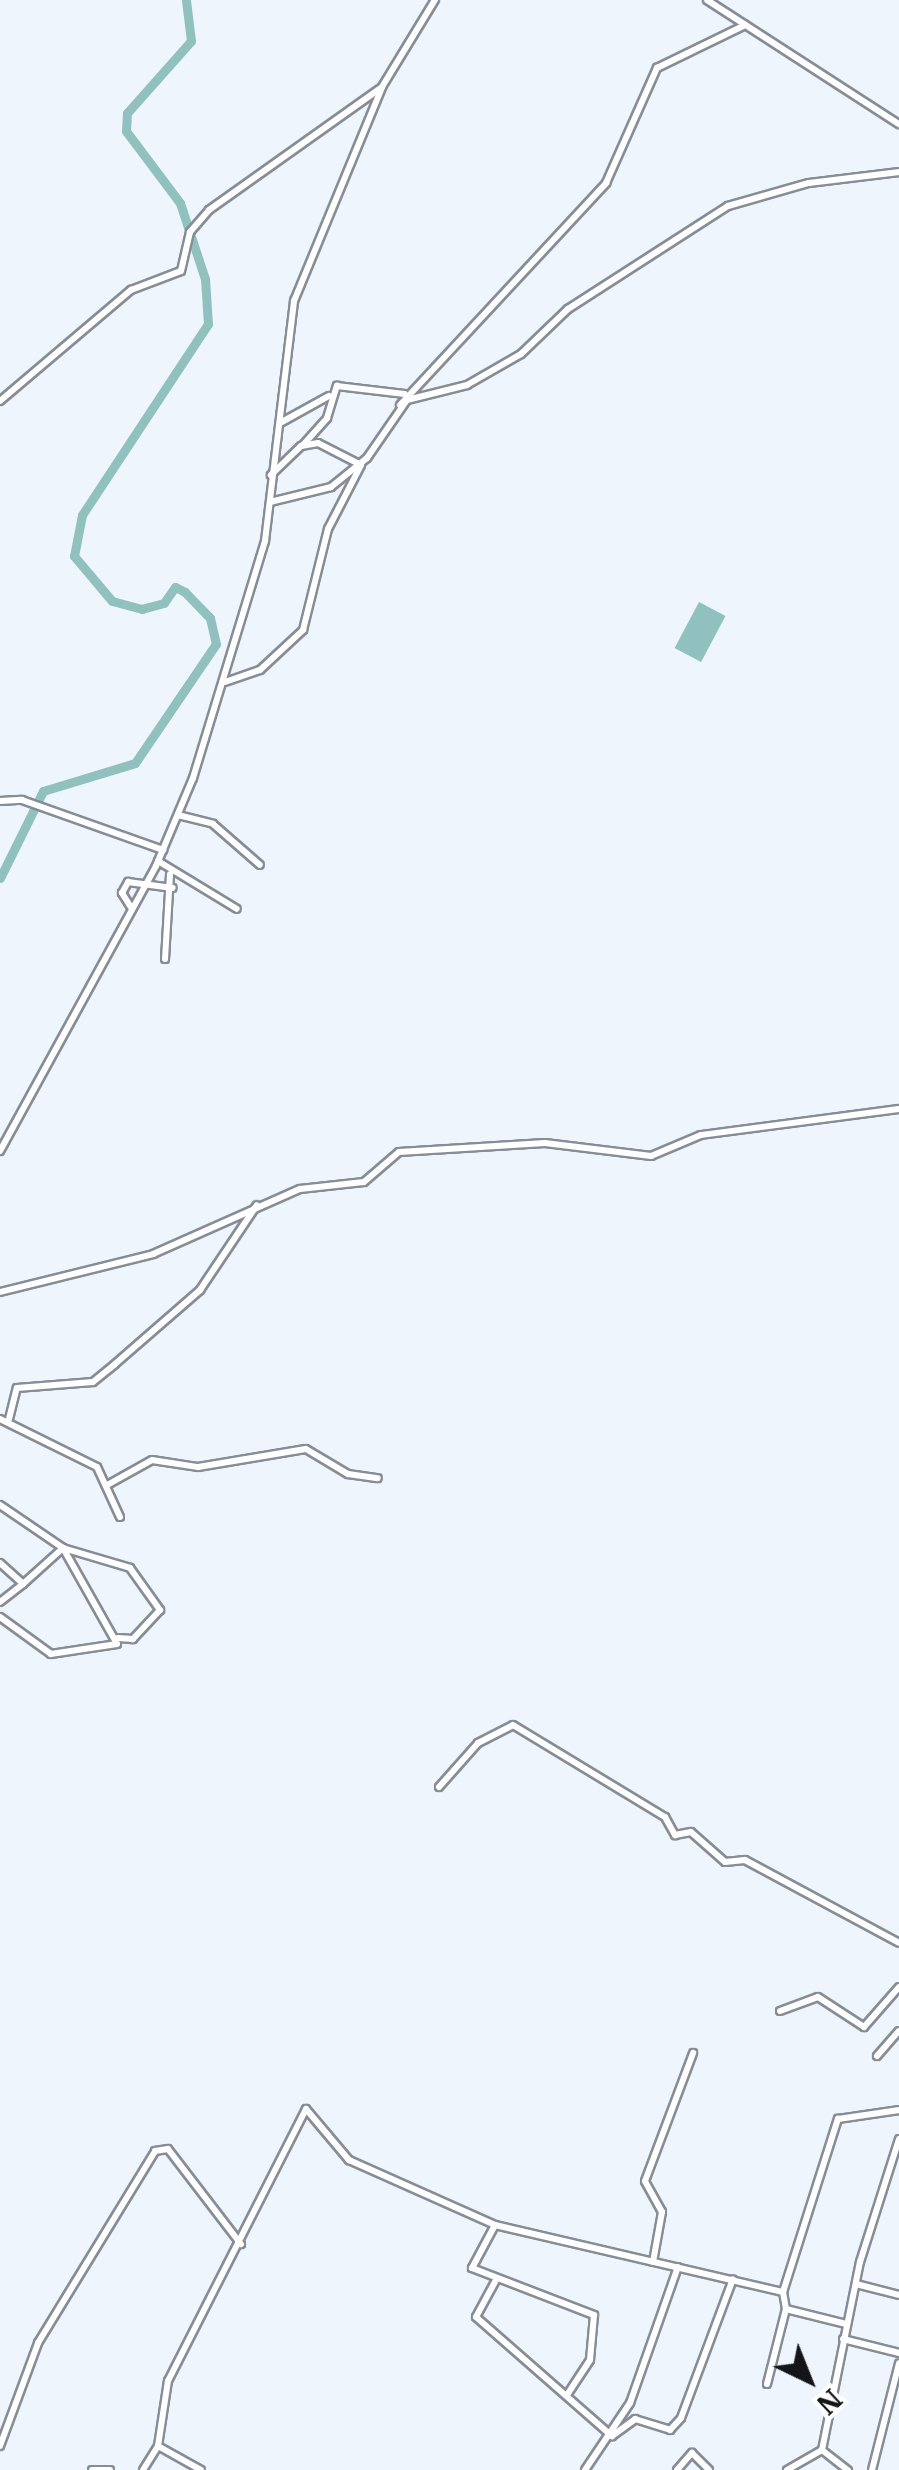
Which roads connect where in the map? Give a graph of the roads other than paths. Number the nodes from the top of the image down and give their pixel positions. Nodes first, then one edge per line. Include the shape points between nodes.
1 (435, 0) edge
2 (707, 0) edge
3 (745, 25) junction
4 (382, 87) junction
5 (899, 124) edge
6 (899, 172) edge
7 (413, 394) junction
8 (330, 395) junction
9 (0, 401) edge
10 (400, 409) junction
11 (277, 426) junction
12 (301, 446) junction
13 (361, 465) junction
14 (270, 476) junction
15 (270, 502) junction
16 (222, 684) junction
17 (0, 801) edge
18 (178, 815) junction
19 (163, 850) junction
20 (158, 861) junction
21 (260, 865) dead end
22 (170, 873) junction
23 (145, 887) junction
24 (173, 888) junction
25 (238, 909) dead end
26 (132, 910) junction
27 (165, 958) dead end
28 (899, 1109) edge
29 (0, 1152) edge
30 (256, 1206) junction
31 (0, 1292) edge
32 (4, 1419) edge
33 (378, 1478) dead end
34 (109, 1484) junction
35 (2, 1509) edge
36 (120, 1518) dead end
37 (63, 1548) junction
38 (0, 1563) edge
39 (23, 1584) junction
40 (0, 1602) edge
41 (0, 1617) edge
42 (118, 1638) junction
43 (439, 1787) dead end
44 (899, 1943) edge
45 (899, 1987) edge
46 (780, 2011) dead end
47 (899, 2032) edge
48 (694, 2053) dead end
49 (877, 2056) dead end
50 (899, 2110) edge
51 (899, 2139) edge
52 (495, 2225) junction
53 (241, 2244) junction
54 (653, 2262) junction
55 (678, 2268) junction
56 (733, 2279) junction
57 (496, 2280) junction
58 (856, 2284) junction
59 (783, 2292) junction
60 (899, 2295) edge
61 (786, 2309) junction
62 (846, 2324) junction
63 (842, 2339) junction
64 (899, 2354) edge
65 (899, 2363) edge
66 (767, 2384) dead end
67 (566, 2395) junction
68 (612, 2436) junction
69 (0, 2446) edge
70 (158, 2446) junction
71 (822, 2450) junction
72 (92, 2470) edge
73 (110, 2470) edge
74 (144, 2470) edge
75 (201, 2470) edge
76 (586, 2470) edge
77 (677, 2470) edge
78 (709, 2470) edge
79 (787, 2470) edge
80 (848, 2470) edge
81 (872, 2470) edge

1 - 4 street
2 - 3 street
3 - 5 street
3 - 7 street via 656,68 606,183
4 - 9 street via 209,210 190,232 182,271 131,290
4 - 11 street via 294,301
6 - 7 street via 809,182 728,206 568,310 521,354 467,386
7 - 8 street via 350,381
7 - 10 street
7 - 10 street
8 - 11 street
8 - 12 street via 326,418
10 - 13 street
11 - 14 street
12 - 13 street via 318,443
12 - 14 street
13 - 15 street via 324,490
13 - 16 street via 328,530 304,630 260,670
14 - 15 street
15 - 16 street
16 - 18 street
17 - 19 street via 22,800
18 - 19 street
18 - 21 street via 213,824
19 - 20 street
20 - 22 street
20 - 23 street
22 - 24 street
22 - 25 street
23 - 24 street
23 - 26 street
23 - 26 street via 124,886
24 - 27 street
26 - 29 street
28 - 30 street via 692,1136 651,1156 545,1143 470,1154 415,1148 364,1182 300,1188
30 - 31 street via 154,1254
30 - 32 street via 200,1290 115,1364 93,1382 17,1388
32 - 34 street via 97,1467
33 - 34 street via 348,1474 306,1450 198,1467 152,1460
34 - 36 street
35 - 37 street
37 - 39 street
37 - 42 street
37 - 42 street via 130,1568 160,1610 133,1639
38 - 39 street
39 - 40 street
41 - 42 street via 55,1654
43 - 44 street via 461,1758 513,1725 665,1817 675,1835 691,1832 725,1862 746,1860
45 - 46 street via 864,2028 818,1997
47 - 49 street
48 - 54 street via 645,2181 662,2212
50 - 59 street via 838,2118
51 - 58 street
52 - 53 street via 350,2160 306,2109
52 - 54 street
52 - 57 street via 470,2262
53 - 69 street via 168,2149 156,2151 38,2343
53 - 70 street via 168,2382
54 - 55 street
55 - 56 street
55 - 68 street
56 - 59 street
56 - 68 street via 681,2418 670,2430 635,2419
57 - 67 street via 476,2317
57 - 67 street via 594,2316 590,2360
58 - 60 street
58 - 62 street
59 - 61 street
61 - 62 street
61 - 66 street
62 - 63 street
63 - 64 street
63 - 71 street
65 - 81 street
67 - 68 street
68 - 76 street
70 - 74 street
70 - 75 street
71 - 79 street
71 - 80 street
72 - 73 street
77 - 78 street via 692,2453

